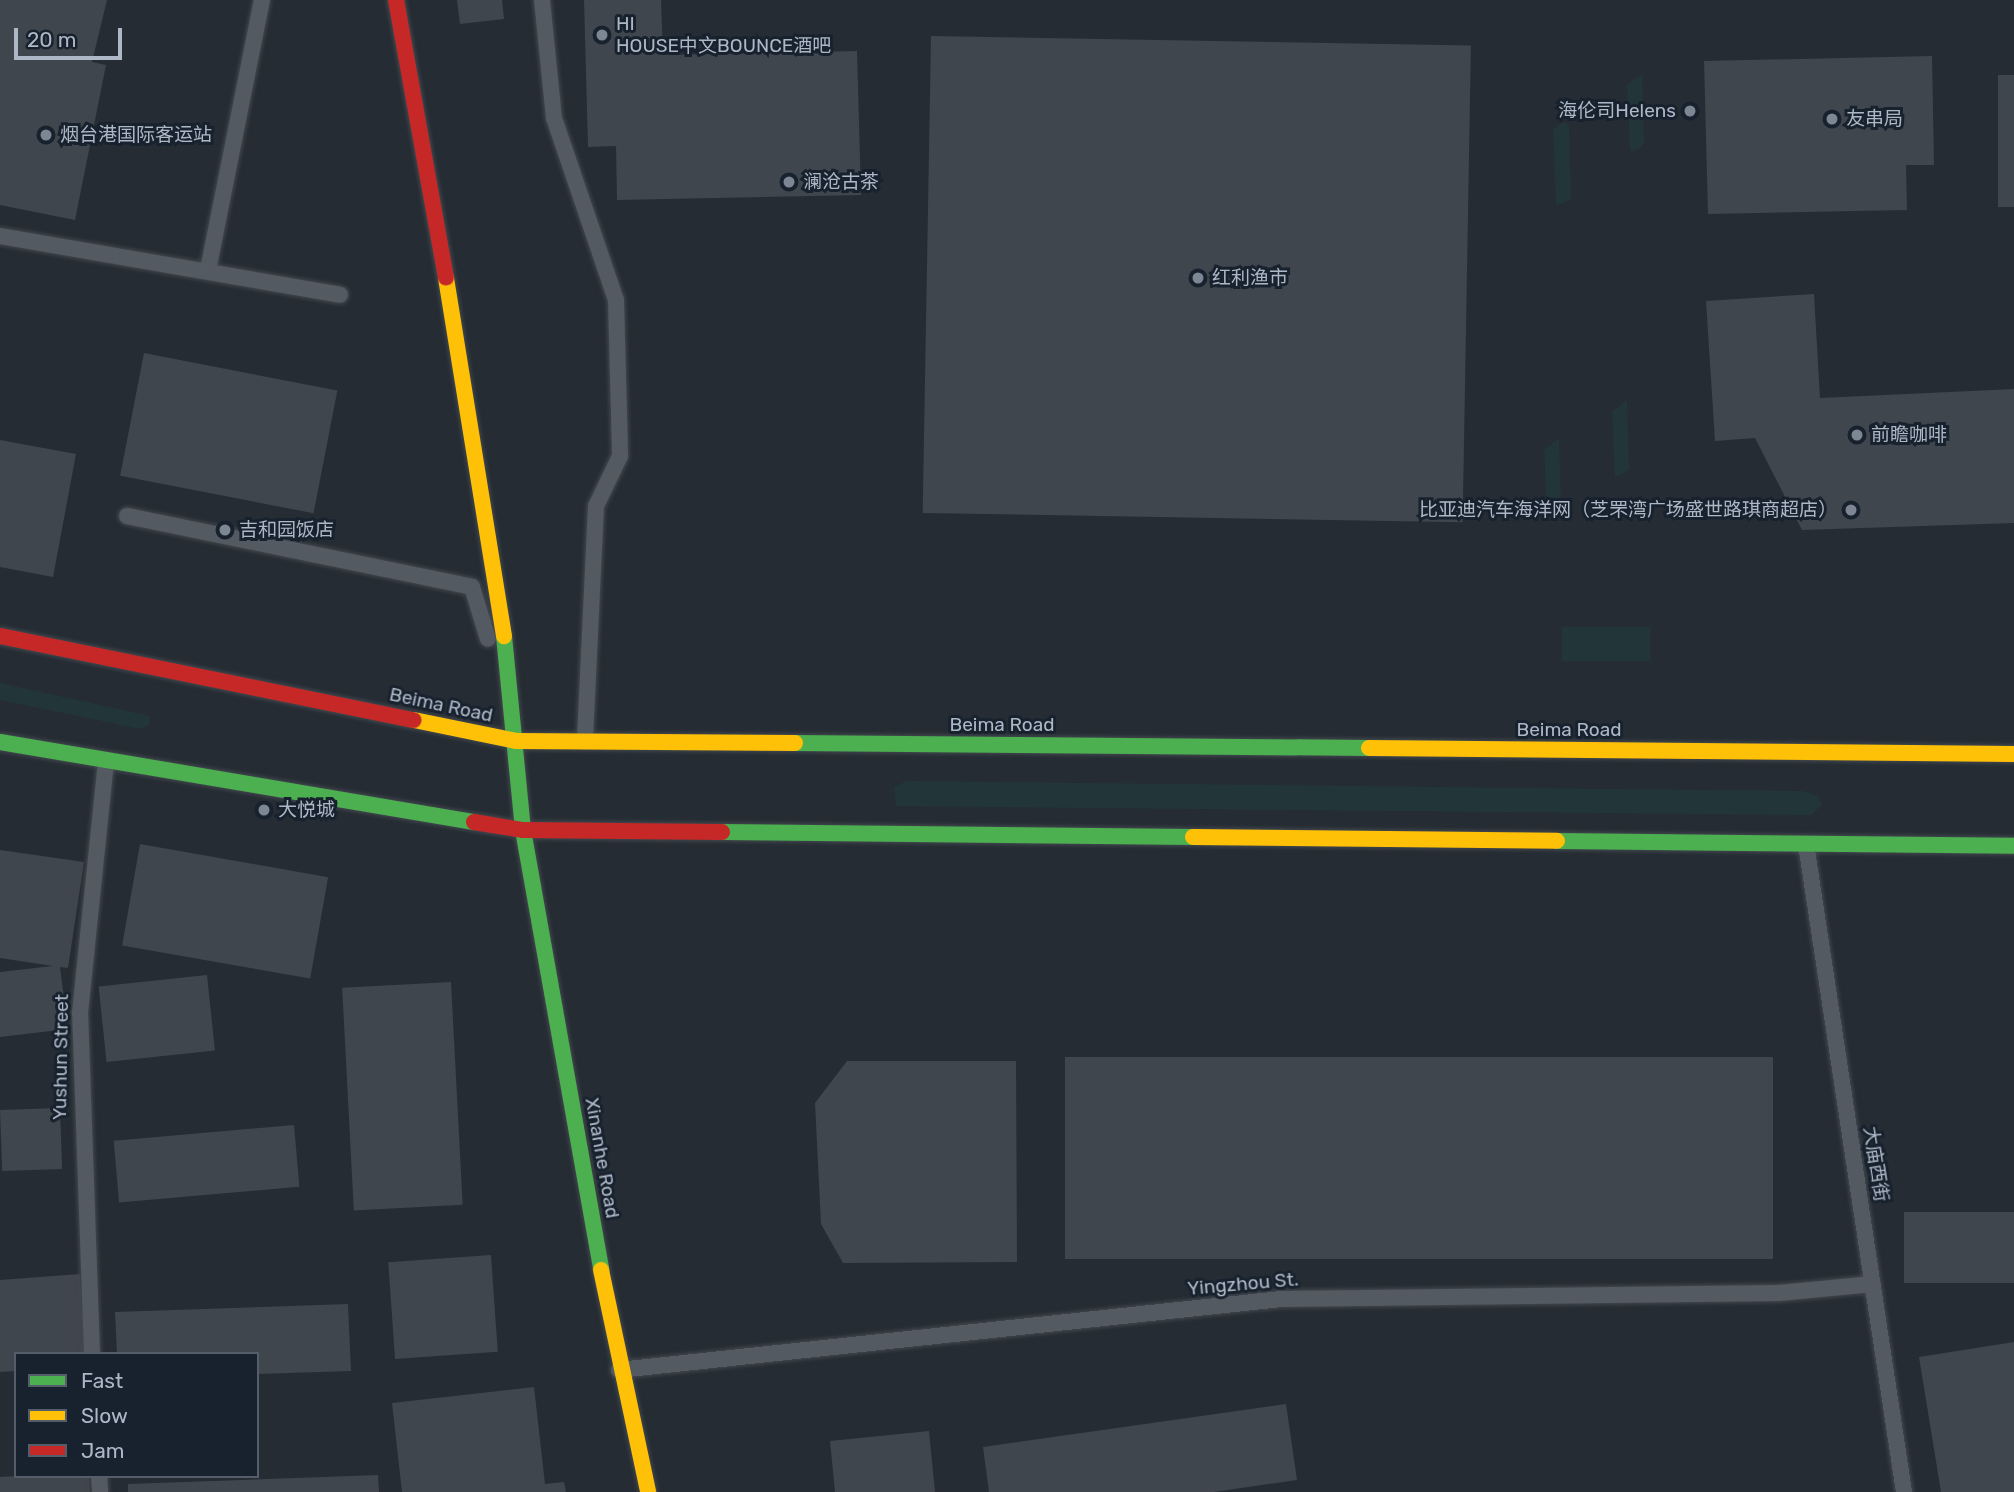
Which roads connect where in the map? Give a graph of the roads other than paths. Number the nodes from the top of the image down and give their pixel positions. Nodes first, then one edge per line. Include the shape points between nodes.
1 (262, 0) edge
2 (396, 0) edge
3 (542, 0) edge
4 (0, 236) edge
5 (208, 271) junction
6 (340, 295) dead end
7 (127, 516) dead end
8 (0, 636) edge
9 (516, 741) junction
10 (0, 742) edge
11 (586, 742) junction
12 (2014, 754) edge
13 (106, 761) junction
14 (523, 830) junction
15 (1806, 842) junction
16 (2014, 846) edge
17 (1872, 1283) junction
18 (92, 1352) edge
19 (619, 1370) junction
20 (648, 1492) edge
21 (1904, 1492) edge

1 - 5 lane
2 - 9 main road, Xinanhe Road via 481,473
3 - 11 lane via 554,118 616,300 621,456 596,506
4 - 5 lane
5 - 6 lane
7 - 9 lane via 472,587
8 - 9 main road, Beima Road
9 - 11 main road, Beima Road
9 - 14 main road, Xinanhe Road
10 - 13 main road
11 - 12 main road, Beima Road
13 - 14 main road
13 - 18 lane, Yushun Street via 80,1013
14 - 15 main road
14 - 19 main road, Xinanhe Road
15 - 16 main road
15 - 17 lane, 大庙西街
17 - 19 lane, Yingzhou St. via 1779,1293 1281,1300
17 - 21 lane, 大庙西街
19 - 20 main road, Xinanhe Road

